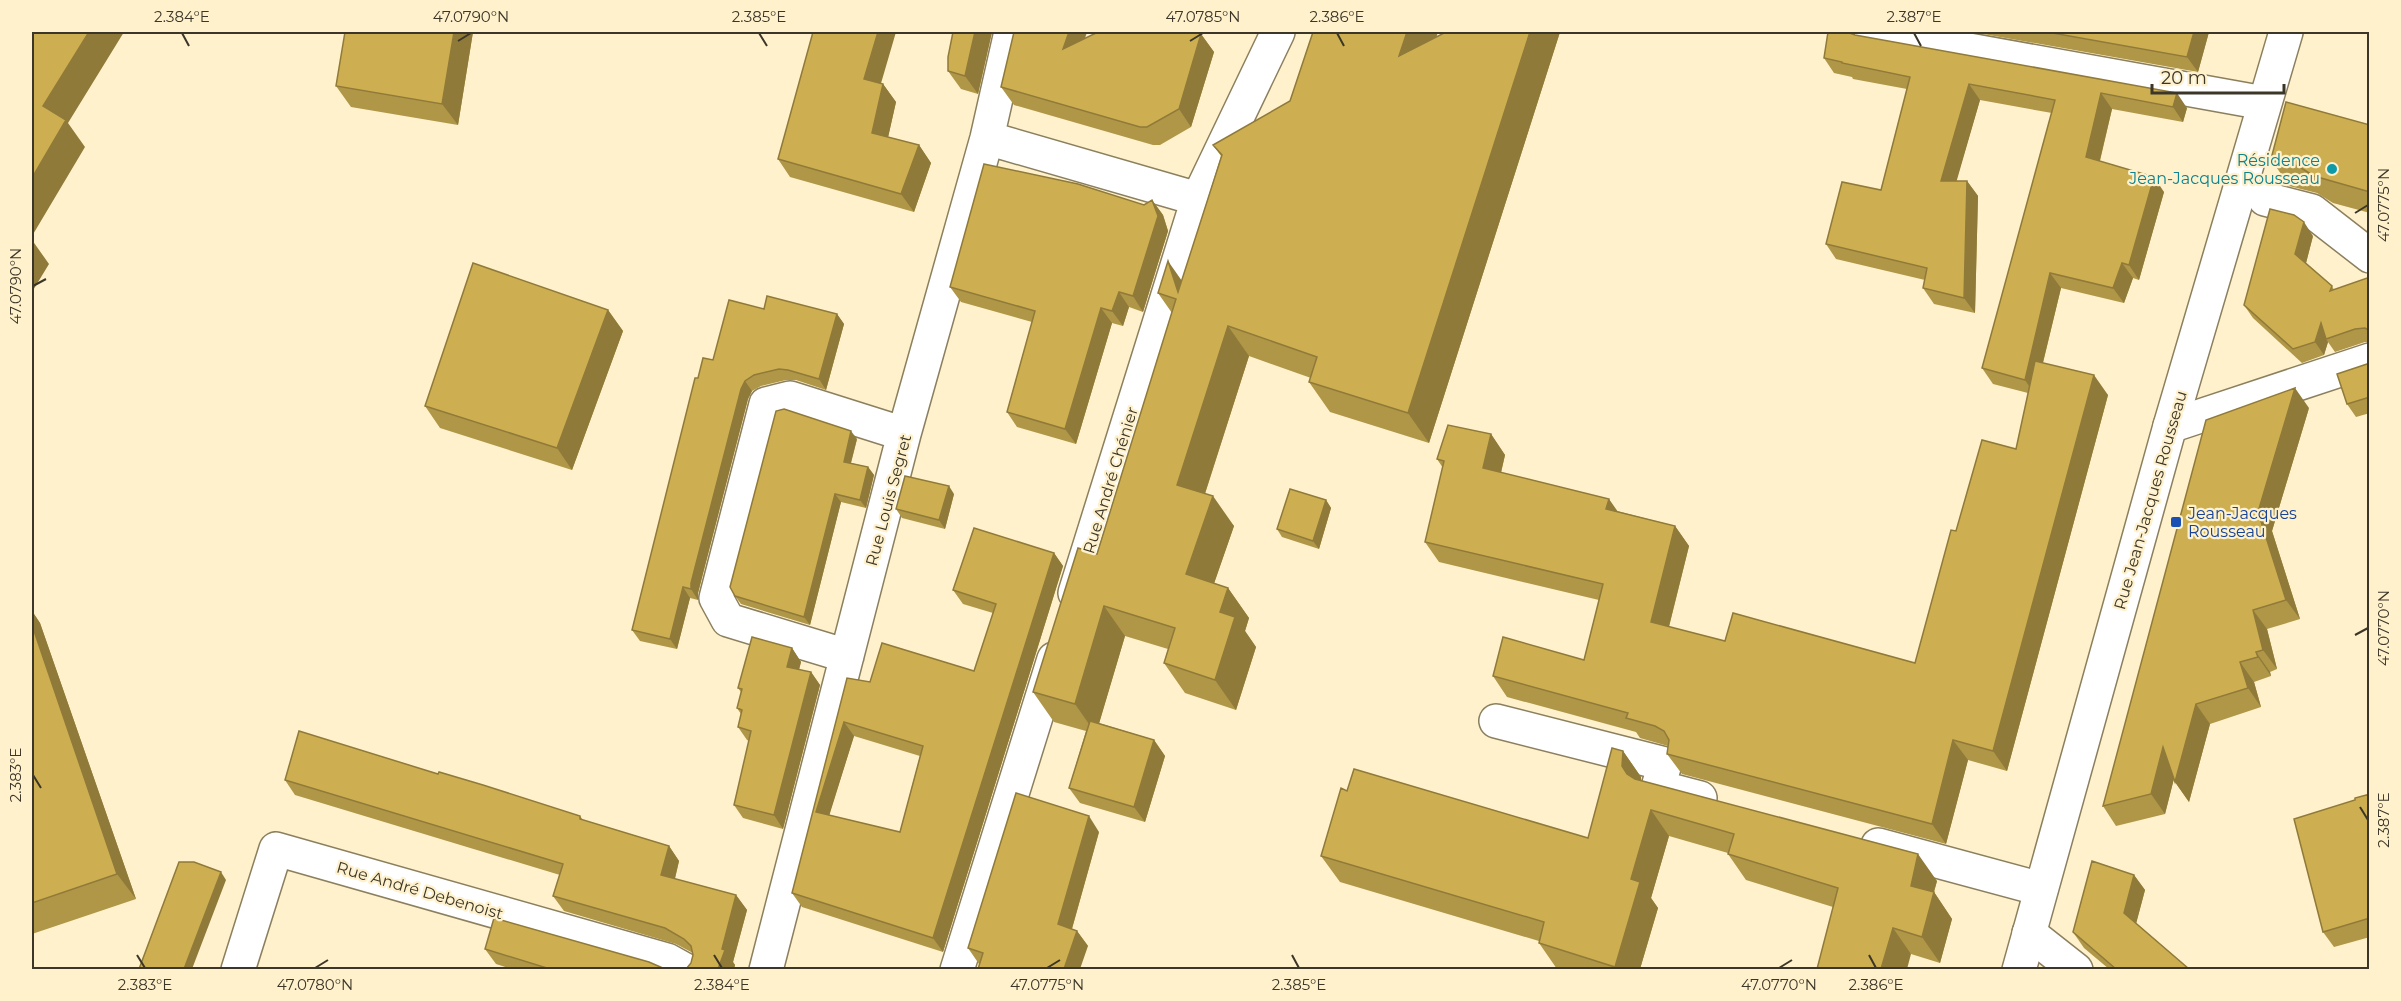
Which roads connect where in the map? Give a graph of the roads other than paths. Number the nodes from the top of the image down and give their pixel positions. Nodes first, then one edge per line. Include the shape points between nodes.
1 (1011, 32) edge
2 (1278, 32) edge
3 (1869, 32) edge
4 (2286, 32) edge
5 (2264, 103) junction
6 (987, 138) junction
7 (1198, 199) junction
8 (2265, 199) dead end
9 (2370, 256) edge
10 (2370, 360) edge
11 (2170, 426) junction
12 (904, 434) junction
13 (848, 656) junction
14 (1496, 722) dead end
15 (1726, 805) edge
16 (1850, 838) edge
17 (2041, 889) junction
18 (2029, 933) junction
19 (238, 969) edge
20 (685, 969) edge
21 (766, 969) edge
22 (957, 969) edge
23 (2019, 969) edge
24 (2076, 969) edge

1 - 6 street, Rue Louis Segret
2 - 7 street, Rue André Chénier
3 - 5 street
4 - 5 street, Rue Jean-Jacques Rousseau
5 - 11 street, Rue Jean-Jacques Rousseau
6 - 7 street
6 - 12 street, Rue Louis Segret
7 - 22 street, Rue André Chénier
8 - 9 street via 2312,211
10 - 11 street
11 - 17 street, Rue Jean-Jacques Rousseau
12 - 13 street, Rue Louis Segret
12 - 13 street via 790,398 766,404 716,598 728,620
13 - 21 street, Rue Louis Segret
14 - 15 street via 1665,764 1658,787
16 - 17 street
17 - 18 street, Rue Jean-Jacques Rousseau
18 - 23 street, Rue Jean-Jacques Rousseau
18 - 24 street
19 - 20 street, Rue André Debenoist via 276,849 667,960

